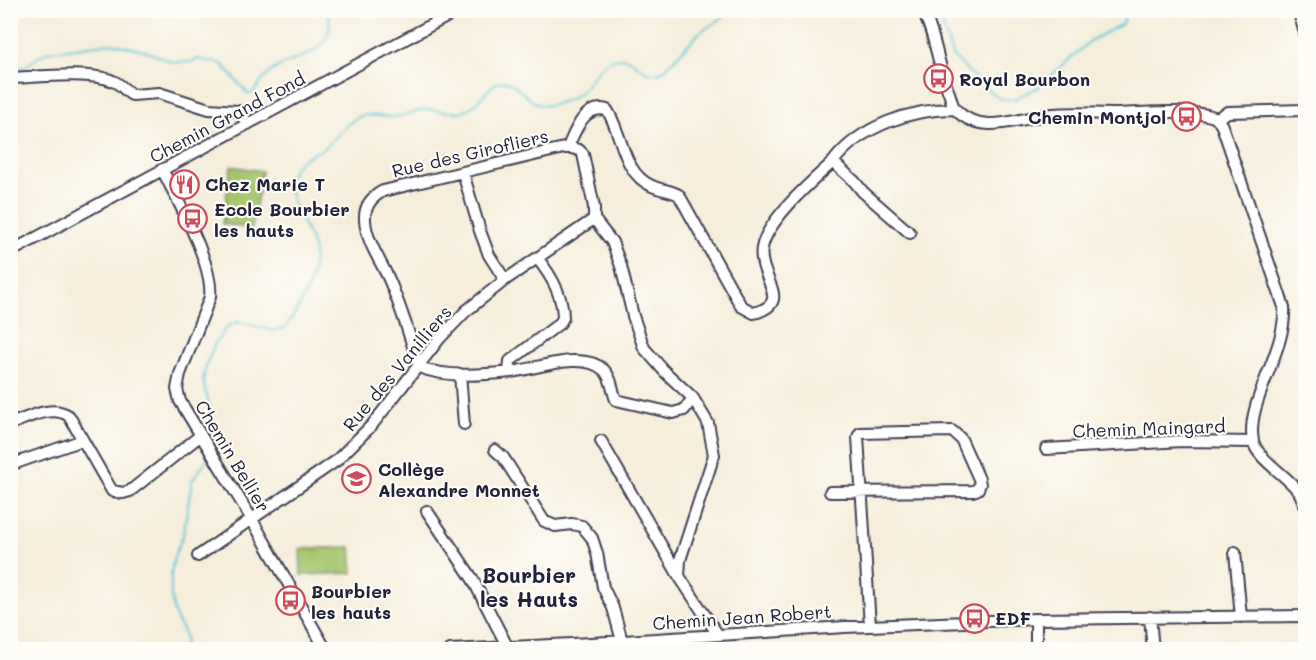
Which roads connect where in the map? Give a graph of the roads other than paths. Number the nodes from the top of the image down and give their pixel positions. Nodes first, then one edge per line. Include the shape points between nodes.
1 (459, 10) edge
2 (922, 10) edge
3 (1298, 10) edge
4 (1305, 36) edge
5 (10, 78) edge
6 (955, 109) junction
7 (1305, 110) edge
8 (1217, 118) junction
9 (248, 124) junction
10 (568, 147) junction
11 (833, 162) junction
12 (162, 169) junction
13 (463, 173) junction
14 (594, 219) junction
15 (910, 233) dead end
16 (10, 252) edge
17 (537, 258) junction
18 (506, 280) junction
19 (419, 367) junction
20 (509, 372) junction
21 (460, 374) junction
22 (693, 398) junction
23 (10, 424) edge
24 (464, 424) dead end
25 (201, 435) junction
26 (83, 440) junction
27 (601, 441) dead end
28 (1253, 442) junction
29 (1046, 449) dead end
30 (495, 450) dead end
31 (10, 465) edge
32 (830, 492) dead end
33 (862, 493) junction
34 (1305, 509) edge
35 (427, 511) dead end
36 (251, 518) junction
37 (1235, 552) dead end
38 (198, 556) dead end
39 (680, 576) junction
40 (1305, 616) edge
41 (1150, 617) junction
42 (1241, 617) junction
43 (1036, 619) junction
44 (870, 626) junction
45 (718, 635) junction
46 (622, 641) junction
47 (507, 646) junction
48 (326, 650) edge
49 (450, 650) edge
50 (1036, 650) edge
51 (1152, 650) edge

1 - 9 street, Chemin Grand Fond
2 - 6 street
3 - 4 street
5 - 9 street via 94,77 118,84 132,94 164,94 209,109 238,111
6 - 8 street via 979,123 995,124 1053,114 1193,113
6 - 11 street via 908,116 872,130 856,137
7 - 8 street via 1228,112
8 - 28 street via 1284,307 1281,339 1256,408
9 - 12 street, Chemin Grand Fond
10 - 11 street via 578,124 588,114 607,110 638,177 653,187 679,195 741,306 754,313 767,309 775,294 763,268 762,246 798,195
10 - 13 street, Rue des Girofliers
10 - 14 street, Rue des Girofliers via 583,154
11 - 15 street
12 - 16 street, Chemin Grand Fond
12 - 25 street, Chemin Bellier via 203,257 211,288 177,389
13 - 18 street via 489,255
13 - 19 street, Rue des Girofliers via 383,191 367,205 367,231 403,313
14 - 17 street, Rue des Vanilliers
14 - 22 street via 612,242 644,348
17 - 18 street, Rue des Vanilliers
17 - 20 street via 553,280 563,318 510,361
18 - 19 street, Rue des Vanilliers via 466,311
19 - 21 street
19 - 36 street, Rue des Vanilliers via 366,432 336,461
20 - 21 street
20 - 22 street via 581,361 607,372 616,400 673,413 684,410
21 - 24 street
22 - 39 street via 708,423 714,455 680,560
23 - 26 street via 48,411 64,412
25 - 26 street via 123,493 112,491
25 - 36 street, Chemin Bellier
26 - 31 street
27 - 39 street
28 - 29 street, Chemin Maingard via 1182,441
28 - 34 street via 1300,494
30 - 46 street via 504,457 544,521 555,526 576,525 587,531
32 - 33 street
33 - 33 street via 973,491 980,484 961,439 952,431 866,431 858,437
33 - 44 street
35 - 47 street via 472,578
36 - 38 street, Rue des Vanilliers
36 - 48 street, Chemin Bellier
37 - 42 street
39 - 45 street
40 - 42 street, Chemin Jean Robert
41 - 42 street, Chemin Jean Robert
41 - 43 street, Chemin Jean Robert
41 - 51 street
43 - 44 street, Chemin Jean Robert
43 - 50 street
44 - 45 street, Chemin Jean Robert
45 - 46 street, Chemin Jean Robert
46 - 47 street, Chemin Jean Robert
47 - 49 street, Chemin Jean Robert

